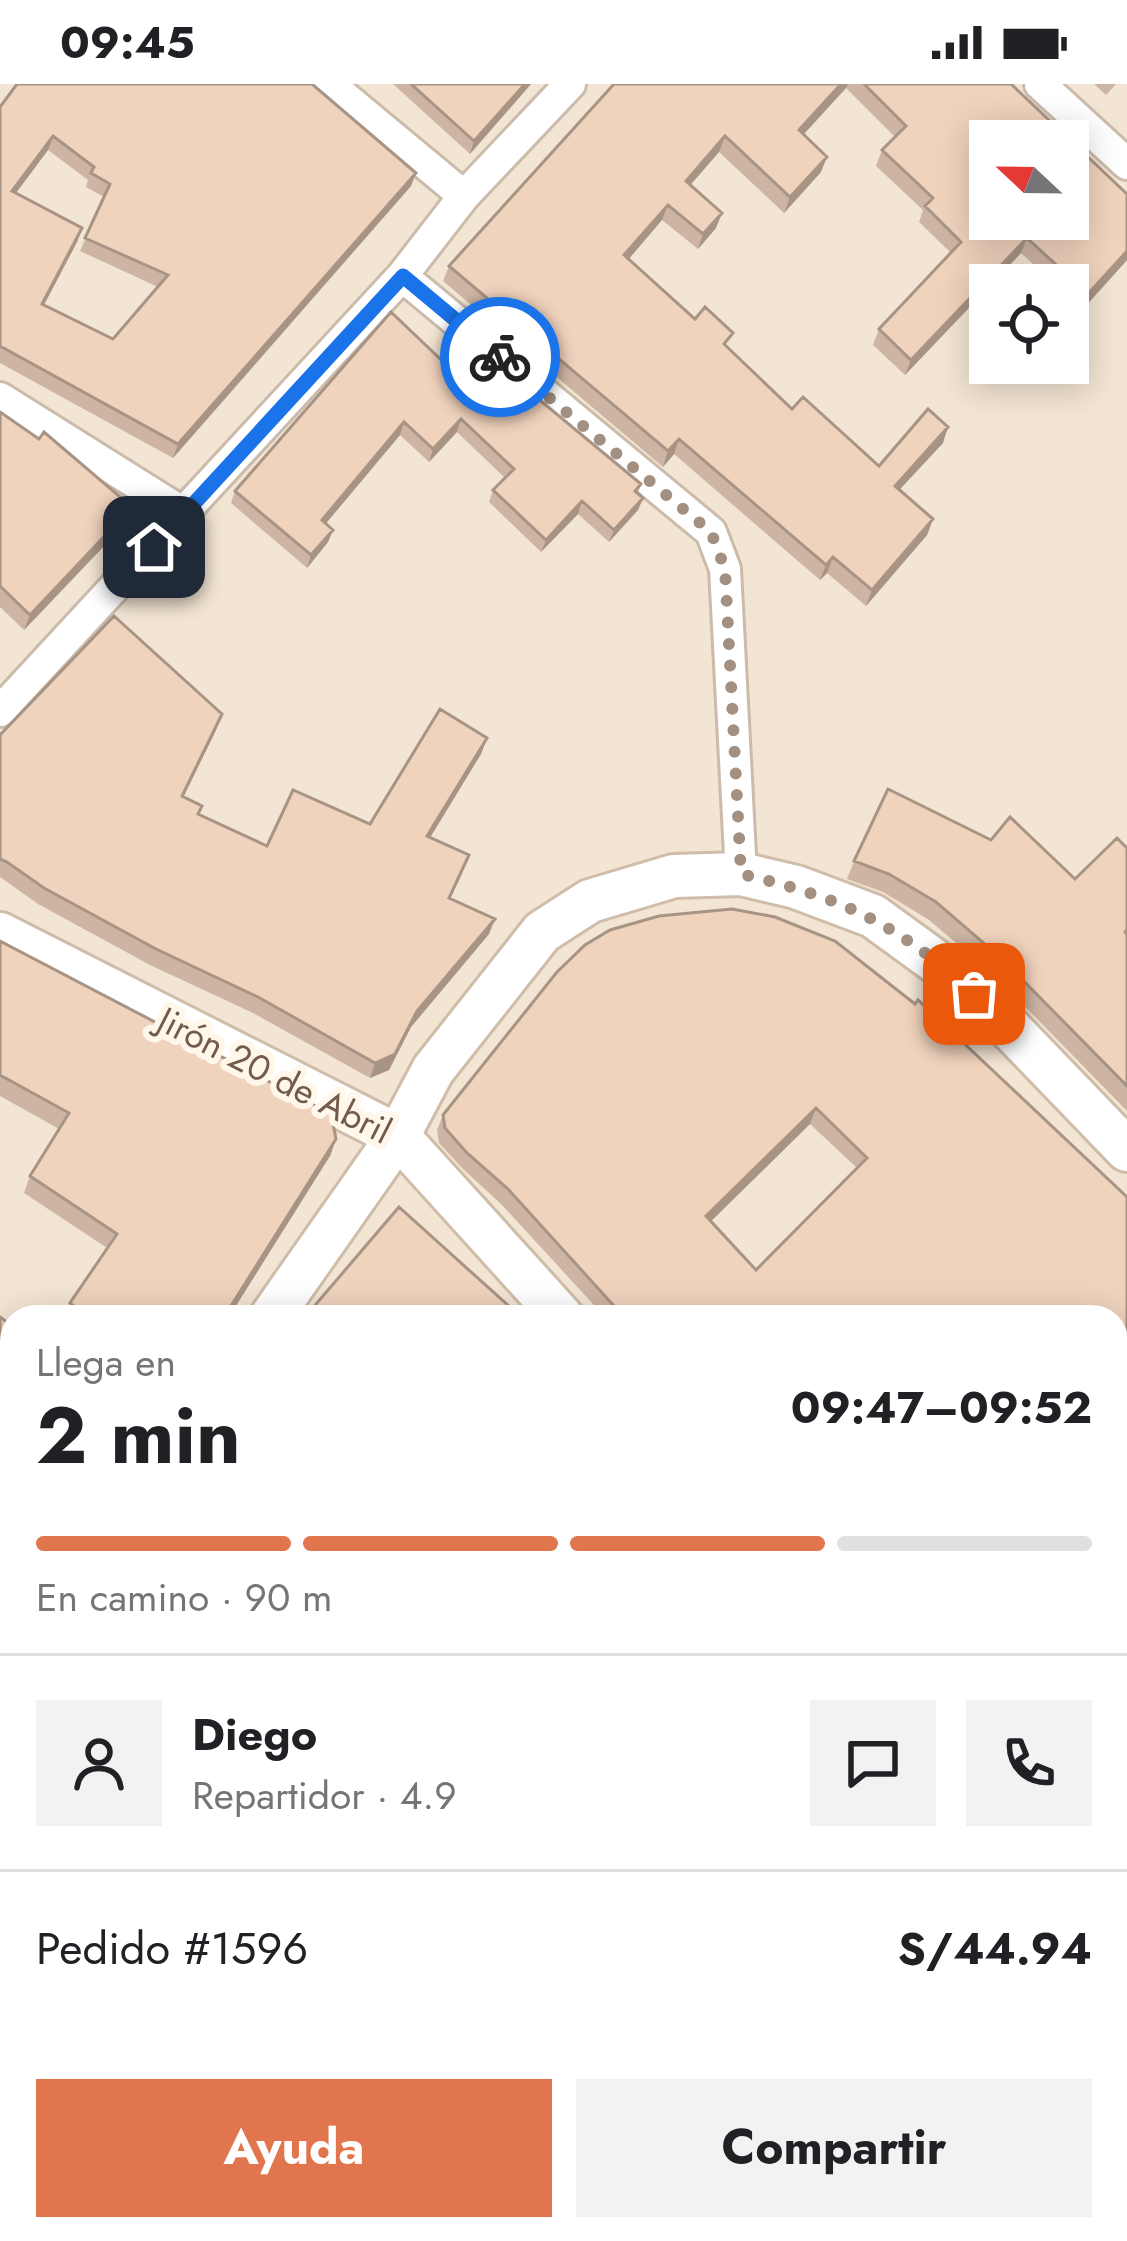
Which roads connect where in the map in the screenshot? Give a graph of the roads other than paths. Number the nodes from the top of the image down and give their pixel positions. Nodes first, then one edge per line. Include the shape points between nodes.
1 (329, 84) edge
2 (570, 84) edge
3 (1040, 84) edge
4 (1127, 164) edge
5 (464, 196) junction
6 (403, 276) junction
7 (0, 398) edge
8 (185, 514) junction
9 (0, 711) edge
10 (741, 874) junction
11 (0, 934) edge
12 (398, 1136) junction
13 (1127, 1150) edge
14 (279, 1305) edge
15 (551, 1305) edge

1 - 5 street
2 - 5 street
3 - 4 street
5 - 6 street
6 - 8 street
6 - 10 street via 711,532 725,569
7 - 8 street
8 - 9 street
10 - 12 main road via 637,886 590,901 542,932 433,1070
10 - 13 main road via 873,916 998,1016
11 - 12 main road, Jirón 20 de Abril
12 - 14 main road
12 - 15 main road, Jirón 20 de Abril

